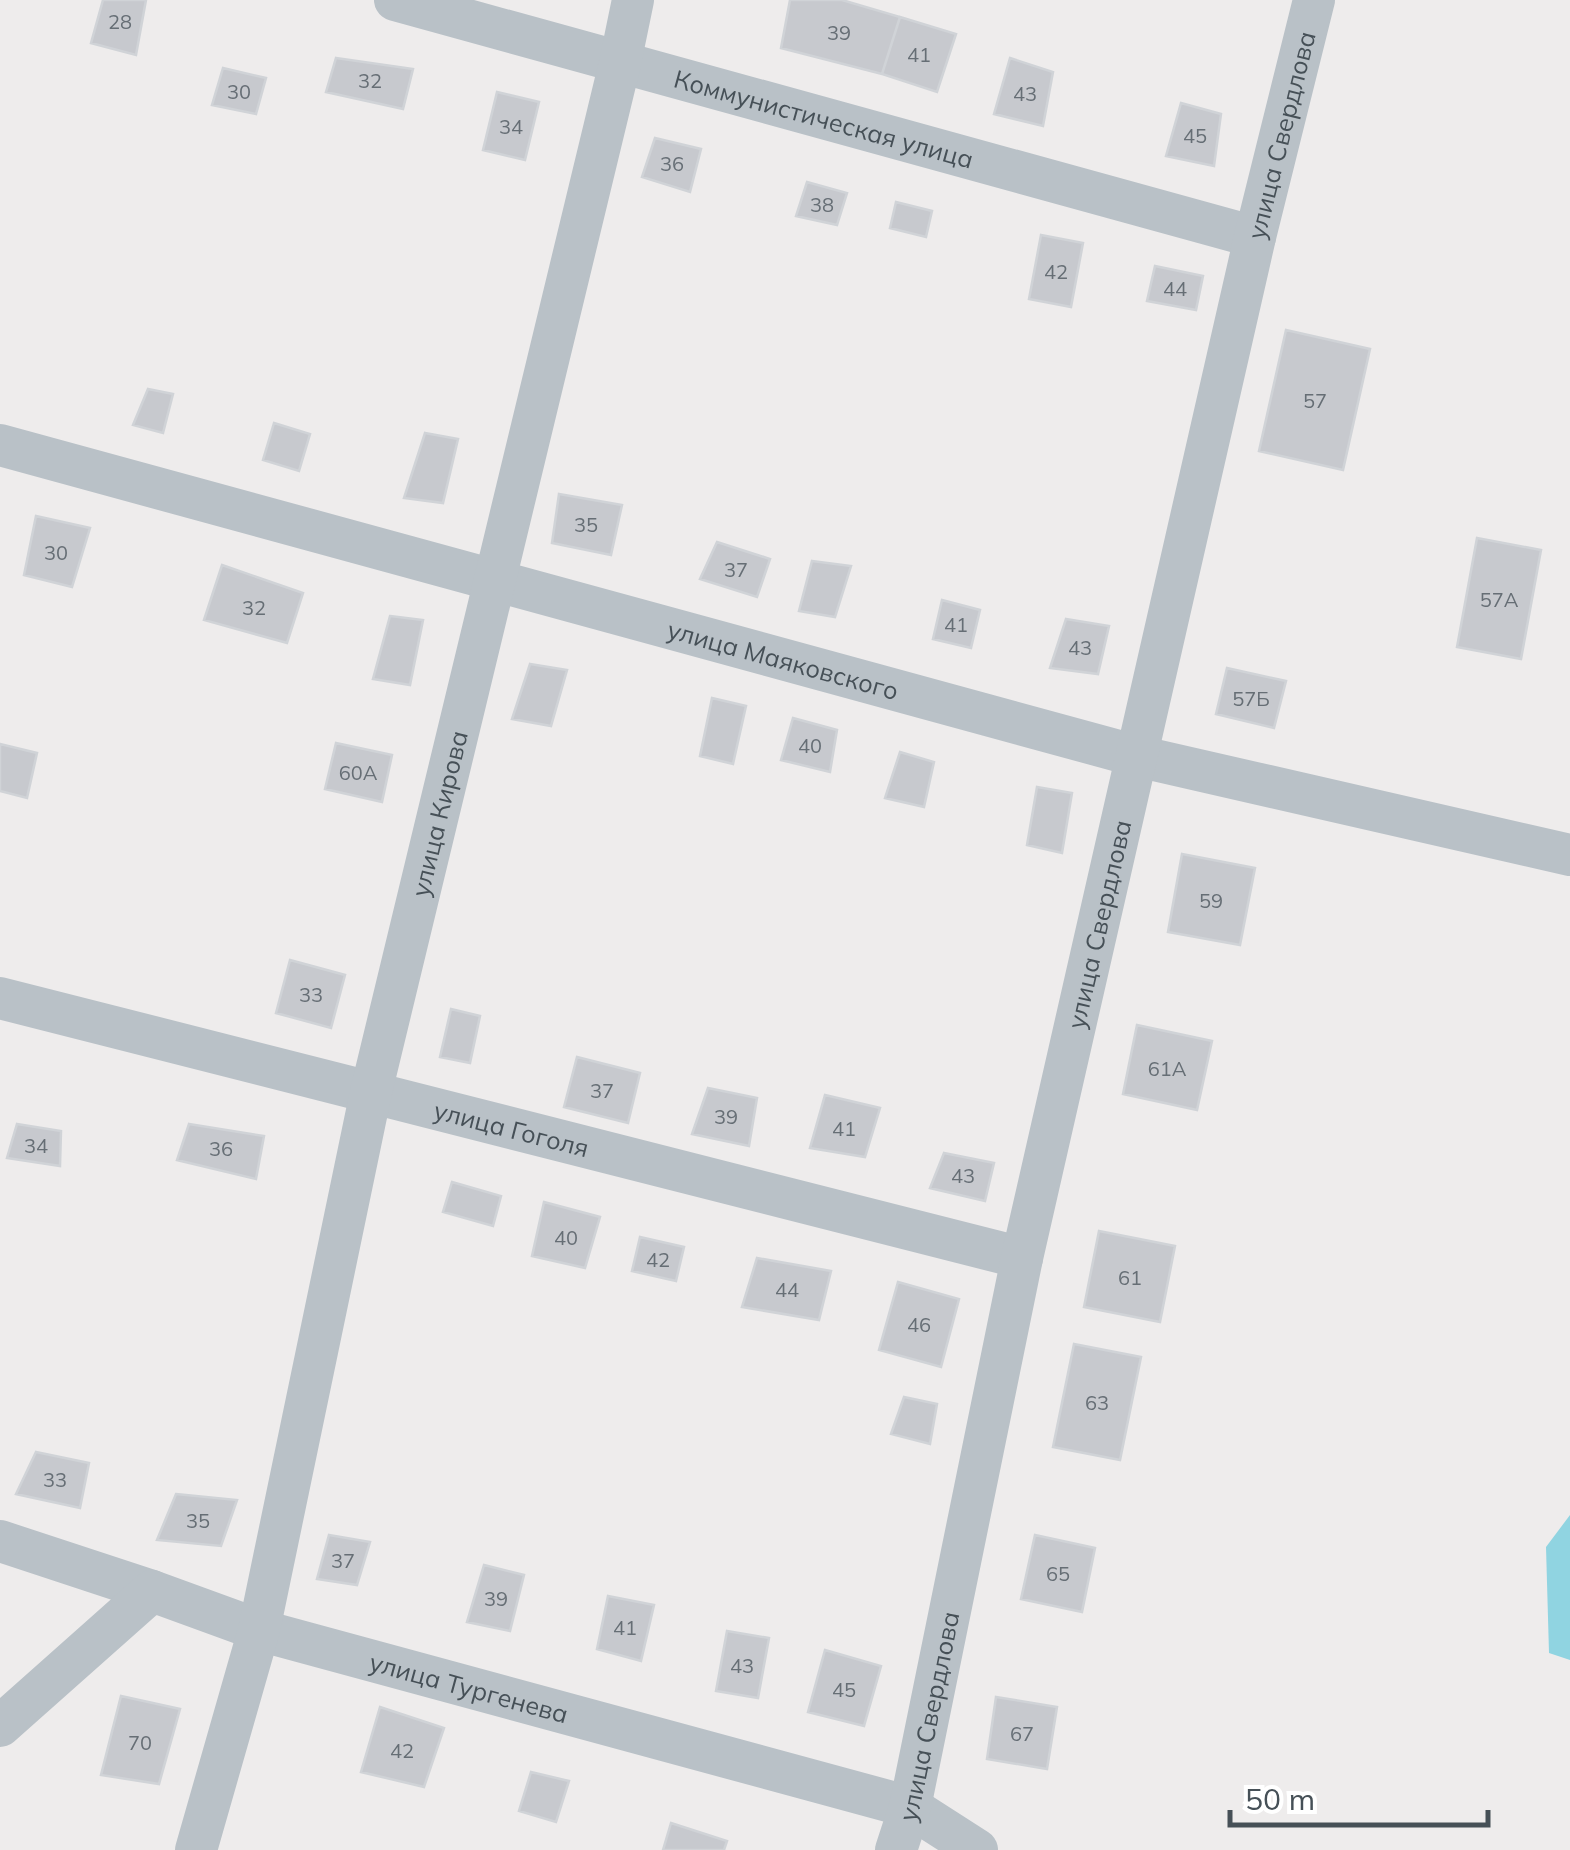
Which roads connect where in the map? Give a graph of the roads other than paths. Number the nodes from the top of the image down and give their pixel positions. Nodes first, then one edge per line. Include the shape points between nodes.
1 (394, 0) edge
2 (632, 0) edge
3 (1314, 0) edge
4 (620, 63) junction
5 (1256, 238) junction
6 (0, 445) edge
7 (493, 581) junction
8 (1137, 756) junction
9 (1570, 855) edge
10 (0, 998) edge
11 (372, 1092) junction
12 (1022, 1258) junction
13 (0, 1541) edge
14 (152, 1590) junction
15 (260, 1630) junction
16 (0, 1726) edge
17 (910, 1807) junction
18 (196, 1850) edge
19 (896, 1850) edge
20 (977, 1850) edge

1 - 4 street, Коммунистическая улица
2 - 4 street, улица Кирова
3 - 5 street, улица Свердлова
4 - 5 street, Коммунистическая улица
4 - 7 street, улица Кирова
5 - 8 street, улица Свердлова
6 - 7 street, улица Маяковского
7 - 8 street, улица Маяковского
7 - 11 street, улица Кирова
8 - 9 street, улица Маяковского
8 - 12 street, улица Свердлова
10 - 11 street, улица Гоголя
11 - 12 street, улица Гоголя
11 - 15 street, улица Кирова
12 - 17 street, улица Свердлова
13 - 14 street, улица Тургенева
14 - 15 street, улица Тургенева
14 - 16 street
15 - 17 street, улица Тургенева
15 - 18 street, улица Кирова
17 - 19 street, улица Свердлова
17 - 20 street, улица Тургенева

